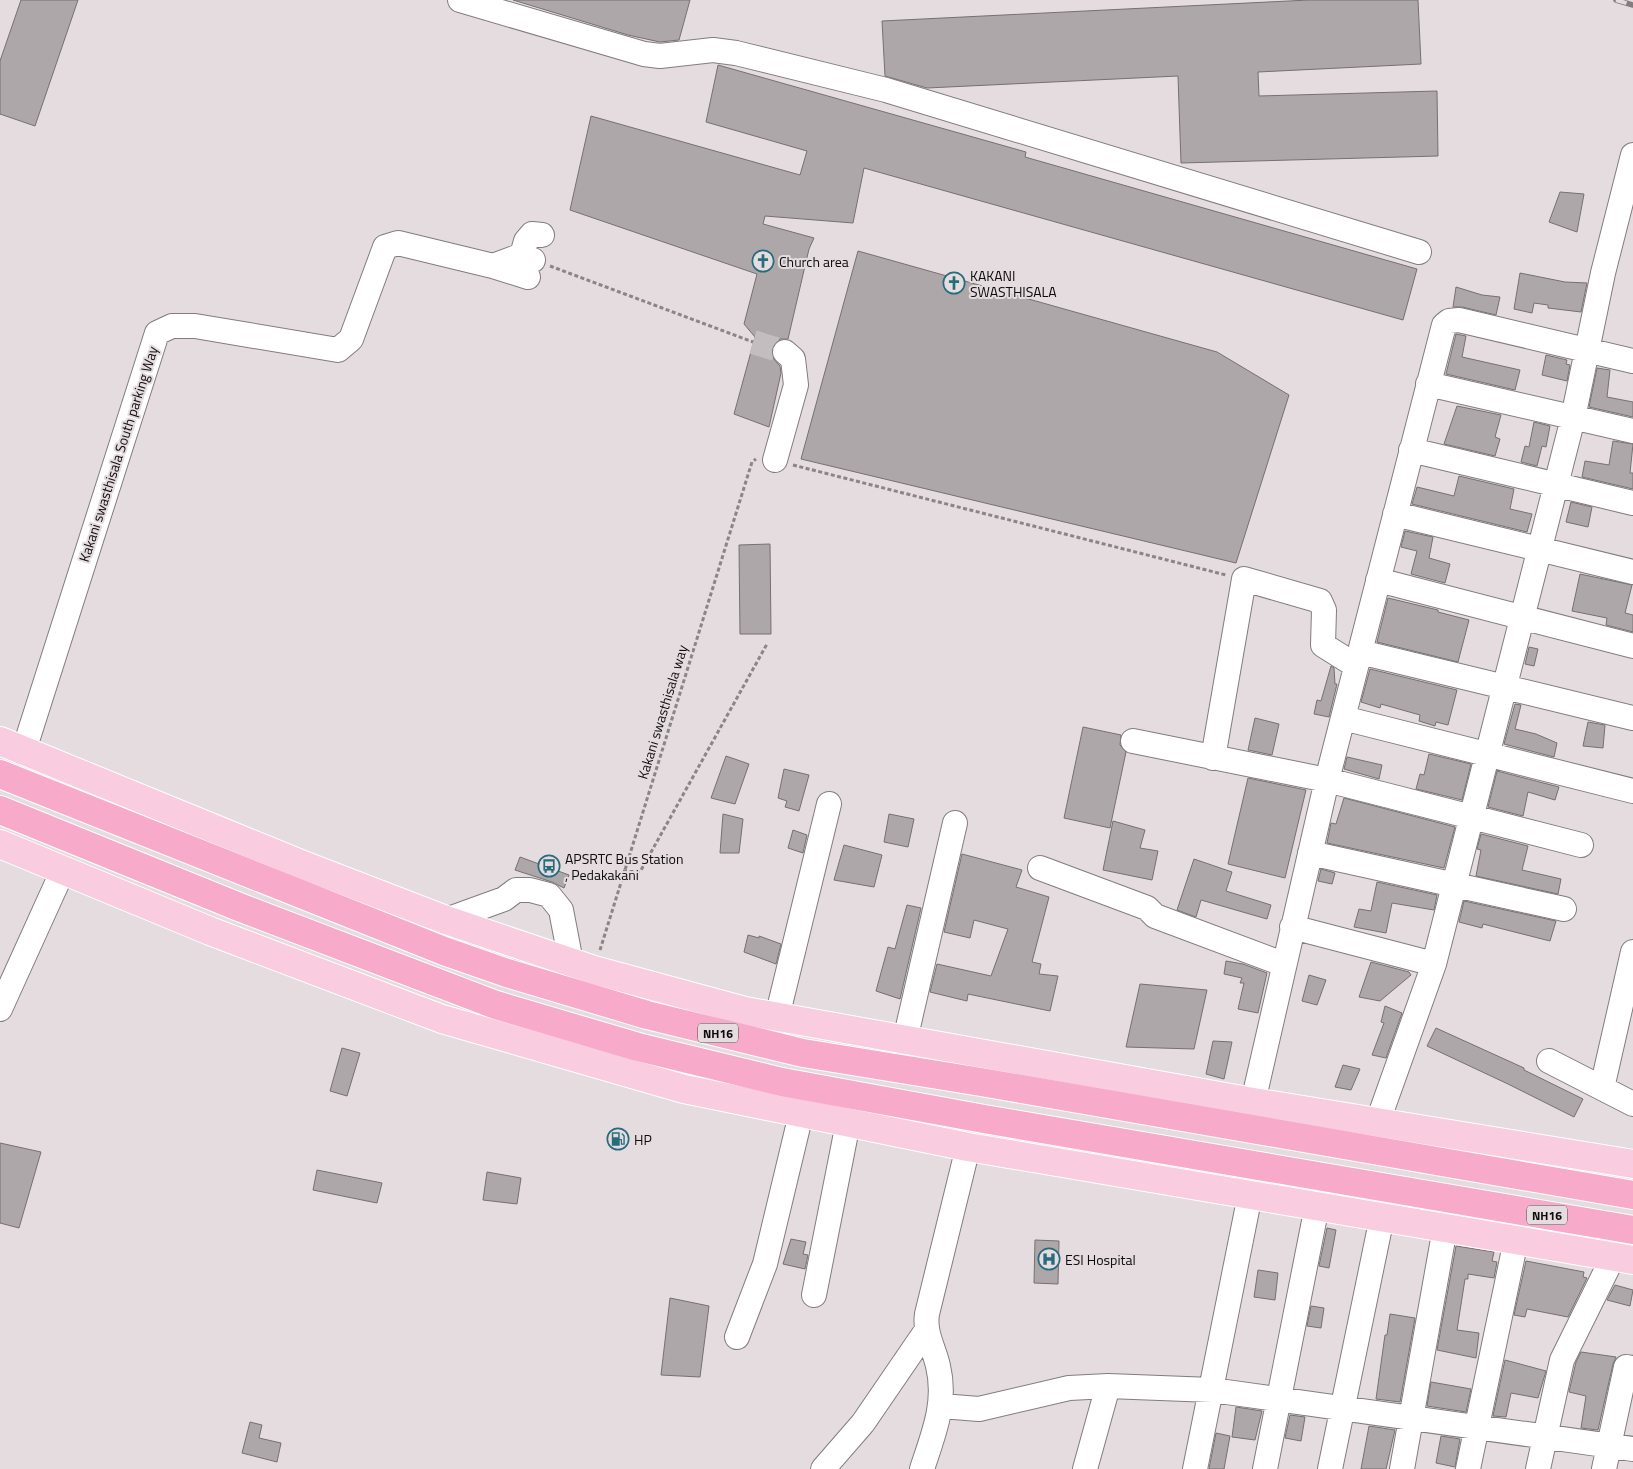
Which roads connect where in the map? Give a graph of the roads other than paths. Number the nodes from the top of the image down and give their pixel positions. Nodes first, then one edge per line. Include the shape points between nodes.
1 (460, 0) edge
2 (1633, 155) edge
3 (542, 235) dead end
4 (1419, 252) dead end
5 (1589, 349) junction
6 (785, 352) dead end
7 (1633, 360) edge
8 (1428, 384) junction
9 (1573, 418) junction
10 (1633, 431) edge
11 (1411, 450) junction
12 (763, 461) road end
13 (1556, 484) junction
14 (1633, 503) edge
15 (1395, 514) junction
16 (1538, 550) junction
17 (1633, 572) edge
18 (1378, 580) junction
19 (1522, 619) junction
20 (1633, 646) edge
21 (1357, 660) junction
22 (1504, 688) junction
23 (1343, 718) junction
24 (1633, 718) edge
25 (1132, 742) dead end
26 (12, 745) edge
27 (1213, 754) junction
28 (1487, 755) junction
29 (0, 774) edge
30 (1327, 780) junction
31 (1633, 791) edge
32 (829, 804) dead end
33 (0, 810) edge
34 (1471, 817) junction
35 (955, 823) dead end
36 (0, 844) edge
37 (1581, 845) dead end
38 (1310, 853) junction
39 (1040, 868) dead end
40 (63, 870) junction
41 (1453, 885) junction
42 (1564, 909) dead end
43 (446, 920) junction
44 (1292, 927) junction
45 (1633, 952) edge
46 (1283, 964) junction
47 (1434, 964) junction
48 (583, 966) junction
49 (0, 1009) edge
50 (777, 1017) junction
51 (905, 1040) junction
52 (1549, 1061) dead end
53 (1602, 1088) junction
54 (1253, 1102) junction
55 (1633, 1104) edge
56 (801, 1114) junction
57 (1378, 1121) junction
58 (848, 1123) junction
59 (968, 1147) junction
60 (1633, 1164) edge
61 (1250, 1194) junction
62 (1633, 1195) edge
63 (1317, 1206) junction
64 (1382, 1217) junction
65 (1445, 1228) junction
66 (1633, 1230) edge
67 (1516, 1240) junction
68 (1623, 1258) edge
69 (814, 1295) dead end
70 (926, 1331) junction
71 (737, 1337) dead end
72 (1633, 1368) edge
73 (1108, 1386) junction
74 (1212, 1390) junction
75 (1278, 1400) junction
76 (941, 1406) junction
77 (1342, 1409) junction
78 (1411, 1420) junction
79 (1475, 1428) junction
80 (1545, 1437) junction
81 (1609, 1444) junction
82 (1633, 1449) edge
83 (823, 1469) edge
84 (922, 1469) edge
85 (1085, 1469) edge
86 (1195, 1469) edge
87 (1265, 1469) edge
88 (1330, 1469) edge
89 (1402, 1469) edge
90 (1468, 1469) edge
91 (1538, 1469) edge
92 (1604, 1469) edge

1 - 4 street via 644,54 660,56 712,50 736,53 886,90
2 - 5 street via 1603,273
3 - 26 street, Kakani swasthisala South parking Way via 532,234 526,241 528,264 493,266 398,243 385,247 351,339 338,350 195,326 172,326 157,333
5 - 7 street
5 - 8 street via 1458,320 1449,321 1440,336
5 - 9 street
6 - 12 street via 793,360 796,385
8 - 9 street
8 - 11 street
9 - 10 street
9 - 13 street
11 - 13 street
11 - 15 street
13 - 14 street
13 - 16 street
15 - 16 street
15 - 18 street
16 - 17 street
16 - 19 street
18 - 19 street
18 - 21 street
19 - 20 street
19 - 22 street
21 - 22 street
21 - 23 street
21 - 27 street via 1350,662 1323,645 1324,610 1320,601 1244,580
22 - 24 street
22 - 28 street
23 - 28 street
23 - 30 street
25 - 27 street
26 - 43 main road
27 - 30 street
28 - 31 street
28 - 34 street
29 - 62 highway, NH16 via 444,951 507,973 710,1032 804,1053
30 - 34 street
30 - 38 street
32 - 50 street
33 - 66 highway, NH16 via 239,907 496,1005 638,1047 782,1082
34 - 37 street
34 - 41 street
35 - 51 street
36 - 40 main road
38 - 41 street
38 - 44 street
39 - 46 street
40 - 49 street
40 - 56 main road via 210,931 442,1019 684,1089
41 - 42 street
41 - 47 street
43 - 48 main road
43 - 48 street via 504,899 516,890 530,890 549,896 561,910
44 - 46 street
44 - 47 street
45 - 53 street
46 - 54 street
47 - 57 street
48 - 50 main road
50 - 51 main road
51 - 54 main road
52 - 53 street
53 - 55 street
54 - 57 main road
56 - 58 main road
56 - 71 street via 765,1264
57 - 60 main road
58 - 59 main road
58 - 69 street
59 - 61 main road
59 - 70 street via 927,1314
61 - 63 main road
61 - 74 street
63 - 64 main road
63 - 75 street
64 - 65 main road
64 - 77 street
65 - 67 main road
65 - 78 street
67 - 68 main road
67 - 79 street
68 - 80 street via 1562,1360
70 - 76 street via 938,1366
70 - 83 street via 863,1423
72 - 81 street via 1626,1367
73 - 74 street
73 - 76 street via 1069,1388 979,1409
73 - 85 street
74 - 75 street
74 - 86 street
75 - 77 street
75 - 87 street
76 - 84 street
77 - 78 street
77 - 88 street
78 - 79 street
78 - 89 street
79 - 80 street
79 - 90 street
80 - 81 street
80 - 91 street
81 - 82 street
81 - 92 street

